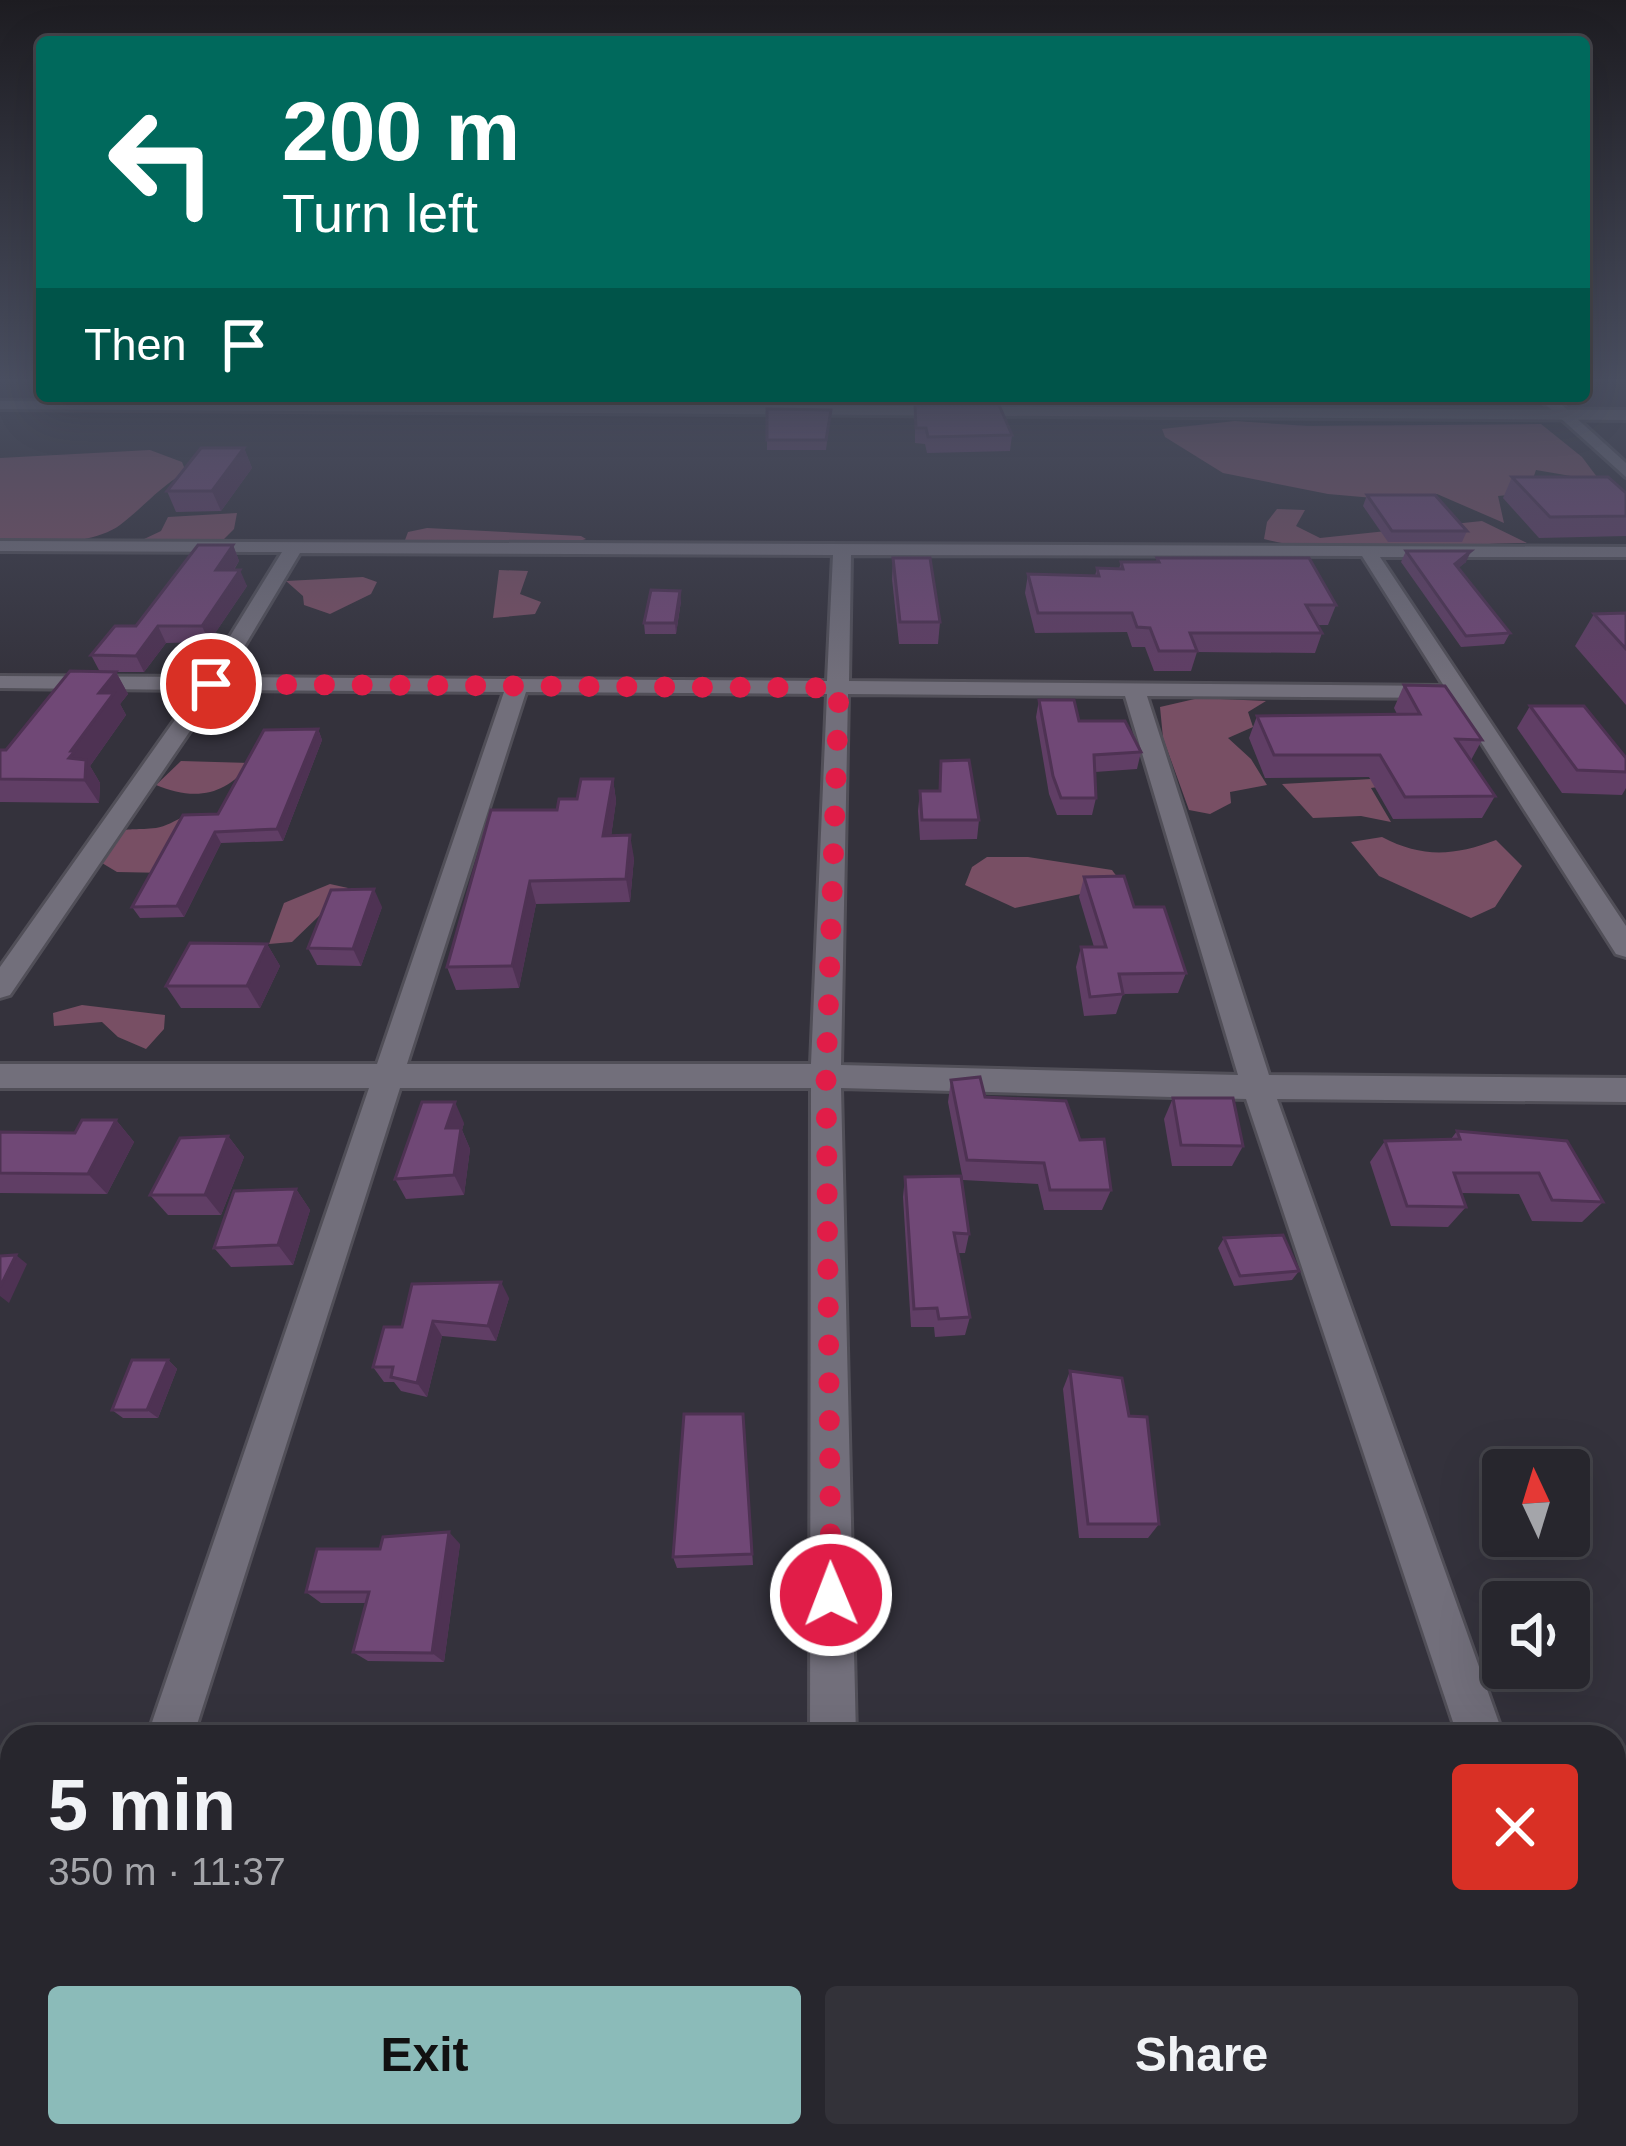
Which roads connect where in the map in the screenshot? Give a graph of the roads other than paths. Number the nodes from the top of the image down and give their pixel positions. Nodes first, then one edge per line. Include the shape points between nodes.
1 (0, 546) edge
2 (294, 547) junction
3 (1366, 549) junction
4 (842, 550) junction
5 (1626, 552) edge
6 (0, 682) edge
7 (211, 684) junction
8 (517, 686) junction
9 (839, 688) junction
10 (1134, 690) junction
11 (1458, 692) junction
12 (1626, 947) edge
13 (0, 988) edge
14 (385, 1075) junction
15 (0, 1076) edge
16 (826, 1076) junction
17 (1257, 1086) junction
18 (1626, 1090) edge
19 (174, 1725) edge
20 (833, 1725) edge
21 (1477, 1725) edge

1 - 2 street
2 - 4 street
2 - 7 street
3 - 4 street
3 - 5 street
3 - 11 street
4 - 9 street
6 - 7 street
7 - 8 street
7 - 13 street
8 - 9 street
8 - 14 street
9 - 10 street
9 - 16 street
10 - 11 street
10 - 17 street
11 - 12 street
14 - 15 street
14 - 16 street
14 - 19 street
16 - 17 street
16 - 20 street
17 - 18 street
17 - 21 street

